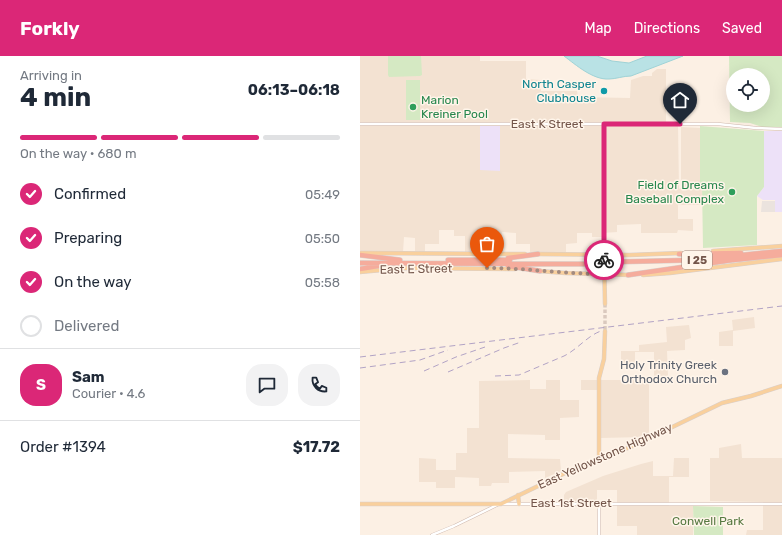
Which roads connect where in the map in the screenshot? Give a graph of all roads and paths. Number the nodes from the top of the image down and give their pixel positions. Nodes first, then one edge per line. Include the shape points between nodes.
1 (360, 124) edge
2 (604, 124) junction
3 (782, 129) edge
4 (782, 246) edge
5 (782, 251) edge
6 (769, 253) junction
7 (360, 254) edge
8 (538, 254) junction
9 (679, 254) junction
10 (604, 255) junction
11 (782, 255) edge
12 (782, 259) edge
13 (732, 260) junction
14 (360, 261) edge
15 (400, 261) junction
16 (480, 262) junction
17 (612, 263) junction
18 (360, 268) edge
19 (540, 271) junction
20 (360, 272) edge
21 (604, 274) junction
22 (628, 275) junction
23 (605, 304) tunnel mouth
24 (605, 331) tunnel mouth
25 (782, 386) edge
26 (599, 447) junction
27 (609, 456) junction
28 (599, 459) junction
29 (518, 495) junction
30 (599, 503) junction
31 (360, 504) edge
32 (501, 504) junction
33 (519, 504) junction
34 (782, 504) edge
35 (432, 535) edge
36 (599, 535) edge

1 - 2 street, East K Street
2 - 3 street, East K Street via 718,124
2 - 10 street
4 - 9 main road
5 - 6 highway, I 25
6 - 9 highway
6 - 17 highway, I 25
7 - 8 main road
7 - 15 highway
8 - 10 main road
8 - 16 highway
9 - 10 main road
10 - 21 main road
11 - 13 highway, I 25
12 - 22 main road, East E Street via 670,273
13 - 17 highway, I 25 via 675,264
13 - 22 highway
14 - 15 highway, I 25
15 - 16 highway, I 25
15 - 18 highway
16 - 17 highway, I 25, bridge
16 - 19 highway
19 - 20 main road, East E Street via 501,268 404,268
19 - 21 main road, East E Street
21 - 22 main road, East E Street
21 - 23 main road
24 - 26 main road via 604,359 598,378
25 - 27 main road, East Yellowstone Highway via 722,403
26 - 27 main road via 602,453
26 - 28 main road
27 - 28 main road, East Yellowstone Highway
28 - 29 main road, East Yellowstone Highway
29 - 32 main road, East Yellowstone Highway
29 - 33 main road
30 - 33 street, East 1st Street
30 - 34 street, East 1st Street
30 - 36 street
31 - 32 main road, East 1st Street
32 - 33 street, East 1st Street
32 - 35 street, East Yellowstone Highway

